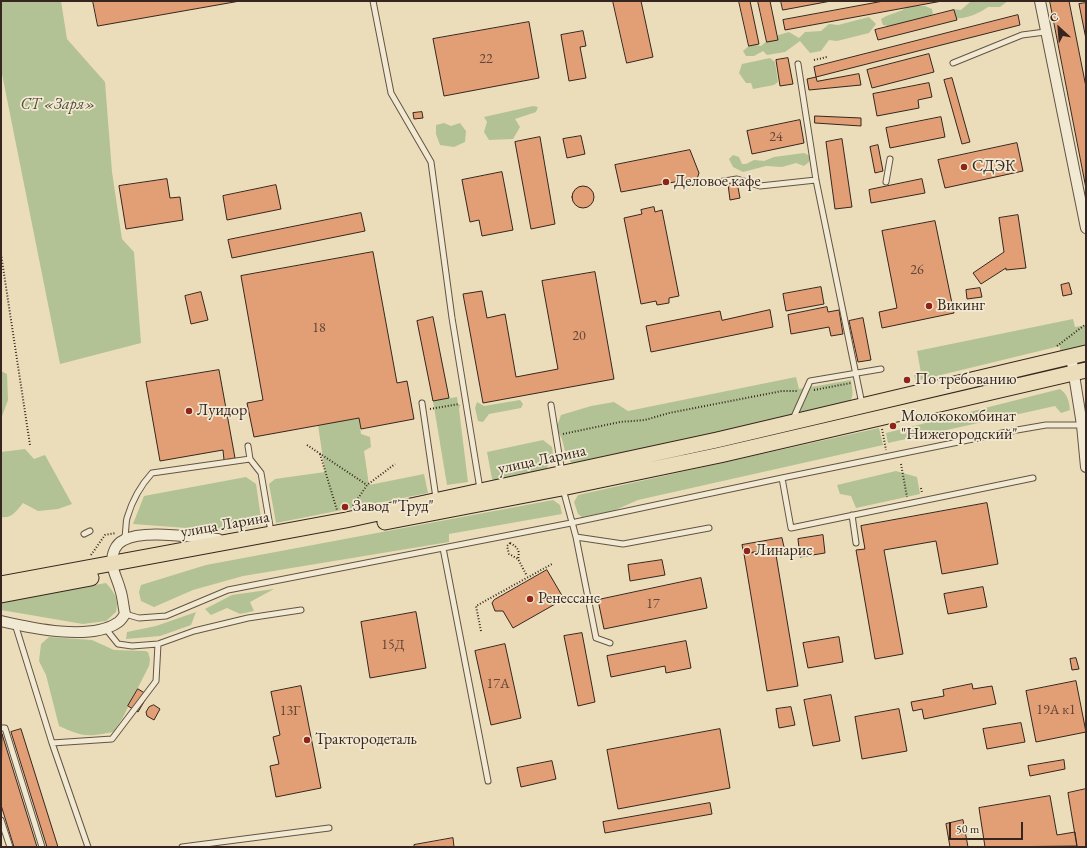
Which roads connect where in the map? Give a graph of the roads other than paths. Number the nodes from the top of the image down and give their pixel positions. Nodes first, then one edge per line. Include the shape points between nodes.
1 (373, 1) edge
2 (1040, 1) edge
3 (1045, 32) junction
4 (954, 63) dead end
5 (798, 64) dead end
6 (890, 159) dead end
7 (816, 180) junction
8 (718, 182) dead end
9 (886, 182) dead end
10 (1086, 228) edge
11 (1086, 353) edge
12 (1070, 356) junction
13 (1086, 363) edge
14 (881, 369) dead end
15 (1080, 371) edge
16 (856, 374) junction
17 (422, 403) dead end
18 (551, 405) dead end
19 (863, 405) junction
20 (792, 422) junction
21 (1084, 425) edge
22 (248, 446) dead end
23 (250, 459) junction
24 (1086, 468) edge
25 (782, 478) junction
26 (1033, 478) dead end
27 (562, 481) junction
28 (480, 492) junction
29 (436, 501) junction
30 (852, 515) junction
31 (571, 523) junction
32 (709, 528) dead end
33 (90, 531) dead end
34 (84, 534) dead end
35 (125, 535) junction
36 (271, 535) junction
37 (576, 537) junction
38 (240, 541) junction
39 (856, 543) dead end
40 (443, 548) junction
41 (113, 568) junction
42 (1, 584) edge
43 (1, 595) edge
44 (302, 610) dead end
45 (125, 614) junction
46 (1, 621) edge
47 (15, 624) junction
48 (106, 629) junction
49 (610, 643) dead end
50 (158, 644) junction
51 (1, 728) edge
52 (52, 743) junction
53 (488, 781) dead end
54 (1, 820) edge
55 (329, 828) dead end
56 (10, 847) edge
57 (42, 847) edge
58 (88, 847) edge
59 (182, 847) edge

1 - 28 lane via 391,93 431,162
2 - 3 street
3 - 4 lane via 1022,35
3 - 10 street
5 - 7 lane
6 - 9 lane
7 - 8 lane via 760,186 737,178
7 - 16 lane
11 - 12 main road, улица Ларина
12 - 15 street
12 - 19 main road, улица Ларина
13 - 15 street
14 - 16 lane
15 - 21 street
15 - 27 main road, улица Ларина via 720,455
16 - 19 lane
16 - 20 lane via 810,382
17 - 29 lane
18 - 27 lane
19 - 20 main road, улица Ларина
20 - 27 main road, улица Ларина
21 - 24 street
21 - 25 lane via 1046,425
22 - 23 lane
23 - 35 lane via 152,473 141,485 126,519
23 - 36 lane via 261,473
25 - 30 lane via 790,528
25 - 31 lane
26 - 30 lane
27 - 28 main road, улица Ларина
27 - 31 lane
27 - 41 main road, улица Ларина
28 - 29 main road, улица Ларина
29 - 36 main road, улица Ларина
30 - 39 lane
31 - 37 lane
31 - 40 lane
32 - 37 lane via 623,544
33 - 34 lane
35 - 38 street
35 - 41 street via 114,550
36 - 38 main road, улица Ларина
37 - 49 lane via 596,638
38 - 41 main road, улица Ларина
40 - 45 lane via 228,590 166,616 140,618
40 - 53 lane
41 - 42 main road, улица Ларина
41 - 43 main road, улица Ларина
41 - 45 street via 121,590
44 - 50 lane via 248,618 194,631
45 - 48 street via 119,623
46 - 47 street
47 - 48 street via 75,632
47 - 52 lane
48 - 50 lane via 118,644
50 - 52 lane via 156,681 112,739
51 - 57 lane via 5,728
52 - 58 lane
54 - 56 lane
55 - 59 lane

